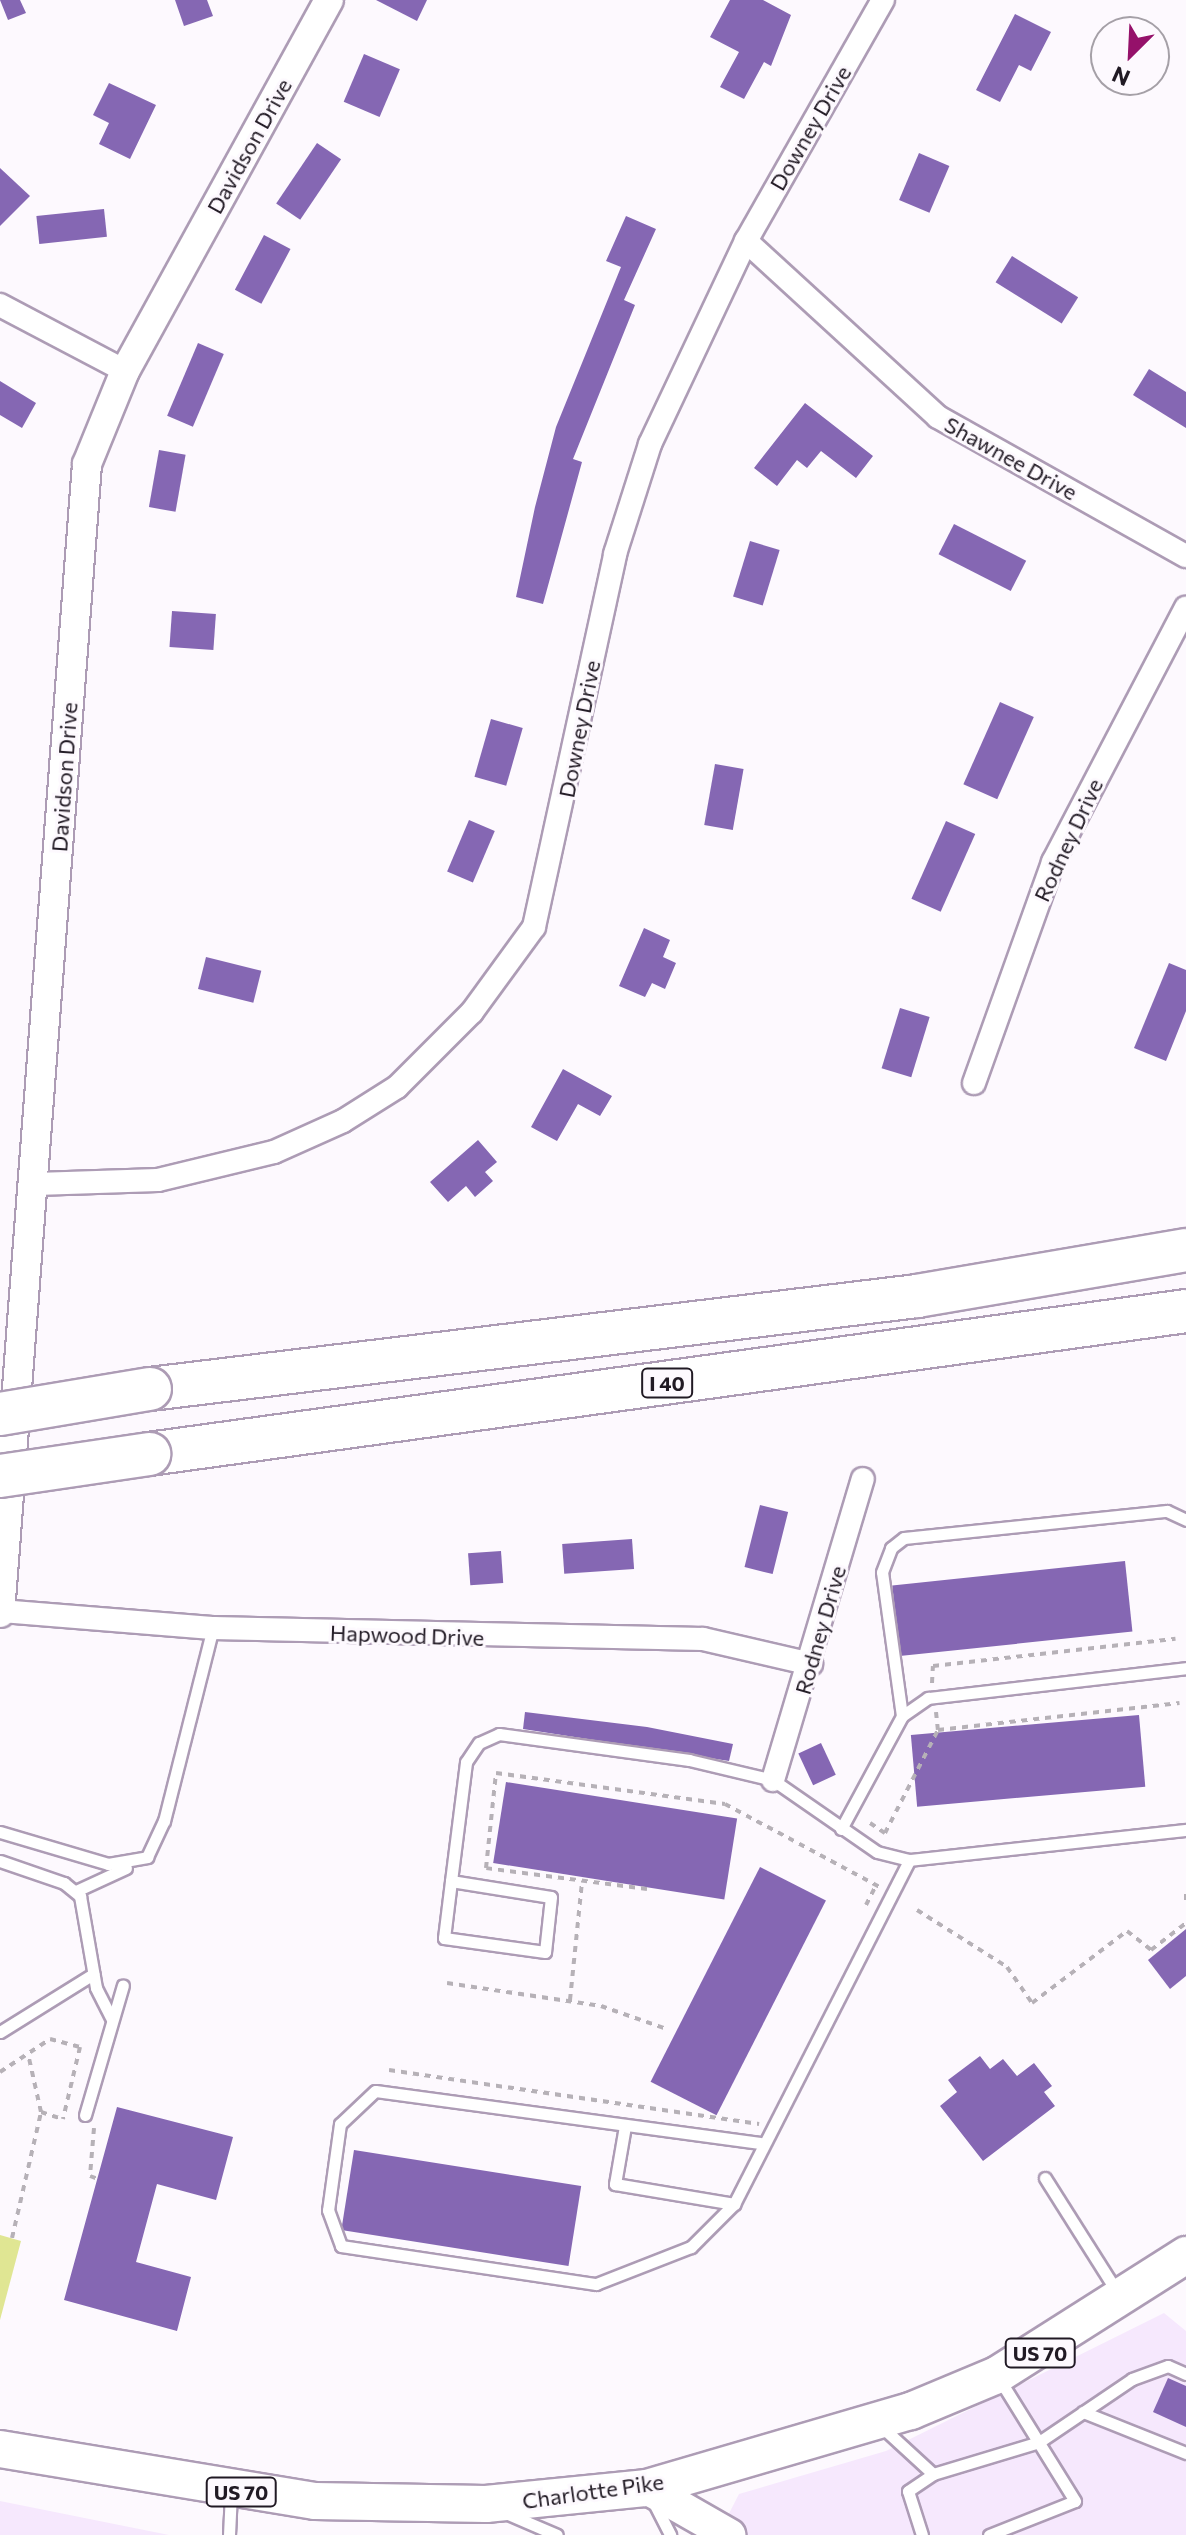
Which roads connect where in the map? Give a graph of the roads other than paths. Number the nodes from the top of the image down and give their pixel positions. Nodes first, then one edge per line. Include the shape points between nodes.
1 (329, 0) edge
2 (883, 0) edge
3 (746, 241) junction
4 (0, 305) edge
5 (125, 371) junction
6 (1186, 556) edge
7 (1186, 608) edge
8 (974, 1083) dead end
9 (36, 1184) junction
10 (1186, 1250) edge
11 (1186, 1311) edge
12 (0, 1414) edge
13 (0, 1476) edge
14 (863, 1479) dead end
15 (1186, 1520) edge
16 (0, 1612) edge
17 (213, 1628) junction
18 (811, 1664) junction
19 (1186, 1668) edge
20 (902, 1716) junction
21 (773, 1780) junction
22 (841, 1829) junction
23 (1186, 1830) edge
24 (0, 1832) edge
25 (909, 1860) junction
26 (0, 1861) edge
27 (130, 1866) junction
28 (451, 1881) junction
29 (76, 1891) junction
30 (93, 1974) junction
31 (123, 1985) dead end
32 (112, 2019) junction
33 (0, 2032) edge
34 (85, 2115) dead end
35 (625, 2126) junction
36 (760, 2143) junction
37 (1045, 2178) dead end
38 (734, 2204) junction
39 (1186, 2255) edge
40 (1122, 2300) junction
41 (1186, 2374) edge
42 (997, 2375) junction
43 (1083, 2412) junction
44 (877, 2422) junction
45 (1039, 2442) junction
46 (0, 2449) edge
47 (1186, 2453) edge
48 (933, 2474) junction
49 (647, 2488) junction
50 (231, 2491) junction
51 (486, 2504) junction
52 (229, 2535) edge
53 (557, 2535) edge
54 (670, 2535) edge
55 (729, 2535) edge
56 (922, 2535) edge
57 (989, 2535) edge

1 - 5 street, Davidson Drive
2 - 3 street, Downey Drive
3 - 6 street, Shawnee Drive via 938,417
3 - 9 street, Downey Drive via 650,444 615,554 534,927 472,1012 397,1087 274,1152 158,1180
4 - 5 street
5 - 9 street, Davidson Drive via 87,464
7 - 8 street, Rodney Drive via 1053,862
9 - 16 street, Davidson Drive
10 - 12 highway, bridge via 917,1296 150,1389
11 - 13 highway, I 40, bridge
14 - 18 street, Rodney Drive
15 - 20 lane via 1167,1511 904,1538 891,1548 882,1572
16 - 17 street, Hapwood Drive
17 - 18 street, Hapwood Drive via 703,1639
17 - 27 lane via 159,1839
18 - 21 street, Rodney Drive
19 - 20 lane via 991,1686 928,1698
20 - 22 lane
21 - 22 lane
21 - 28 lane via 689,1760 499,1734 479,1743 466,1762
22 - 25 lane via 877,1852
23 - 25 lane
24 - 27 lane
25 - 36 lane
26 - 29 lane
27 - 29 lane
28 - 28 lane via 444,1938 545,1952 551,1897
29 - 30 lane
30 - 32 lane
30 - 33 lane
31 - 32 lane
32 - 34 lane
35 - 36 lane
35 - 38 lane via 615,2184
35 - 38 lane via 375,2091 340,2124 328,2210 341,2246 596,2284 691,2247 721,2224
36 - 38 lane
37 - 40 lane
39 - 40 main road, Charlotte Pike / US 70
40 - 42 main road, Charlotte Pike / US 70
41 - 43 lane via 1168,2366 1132,2379
42 - 44 main road, Charlotte Pike / US 70
42 - 45 lane
43 - 45 lane
43 - 47 lane
44 - 48 lane
44 - 49 main road, Charlotte Pike / US 70
45 - 48 lane
45 - 57 lane via 1075,2501
46 - 50 main road, Charlotte Pike / US 70
48 - 56 lane via 908,2491
49 - 51 main road, Charlotte Pike / US 70
49 - 54 lane
49 - 55 main road
50 - 51 main road, Charlotte Pike / US 70 via 315,2501
50 - 52 lane
51 - 53 lane

